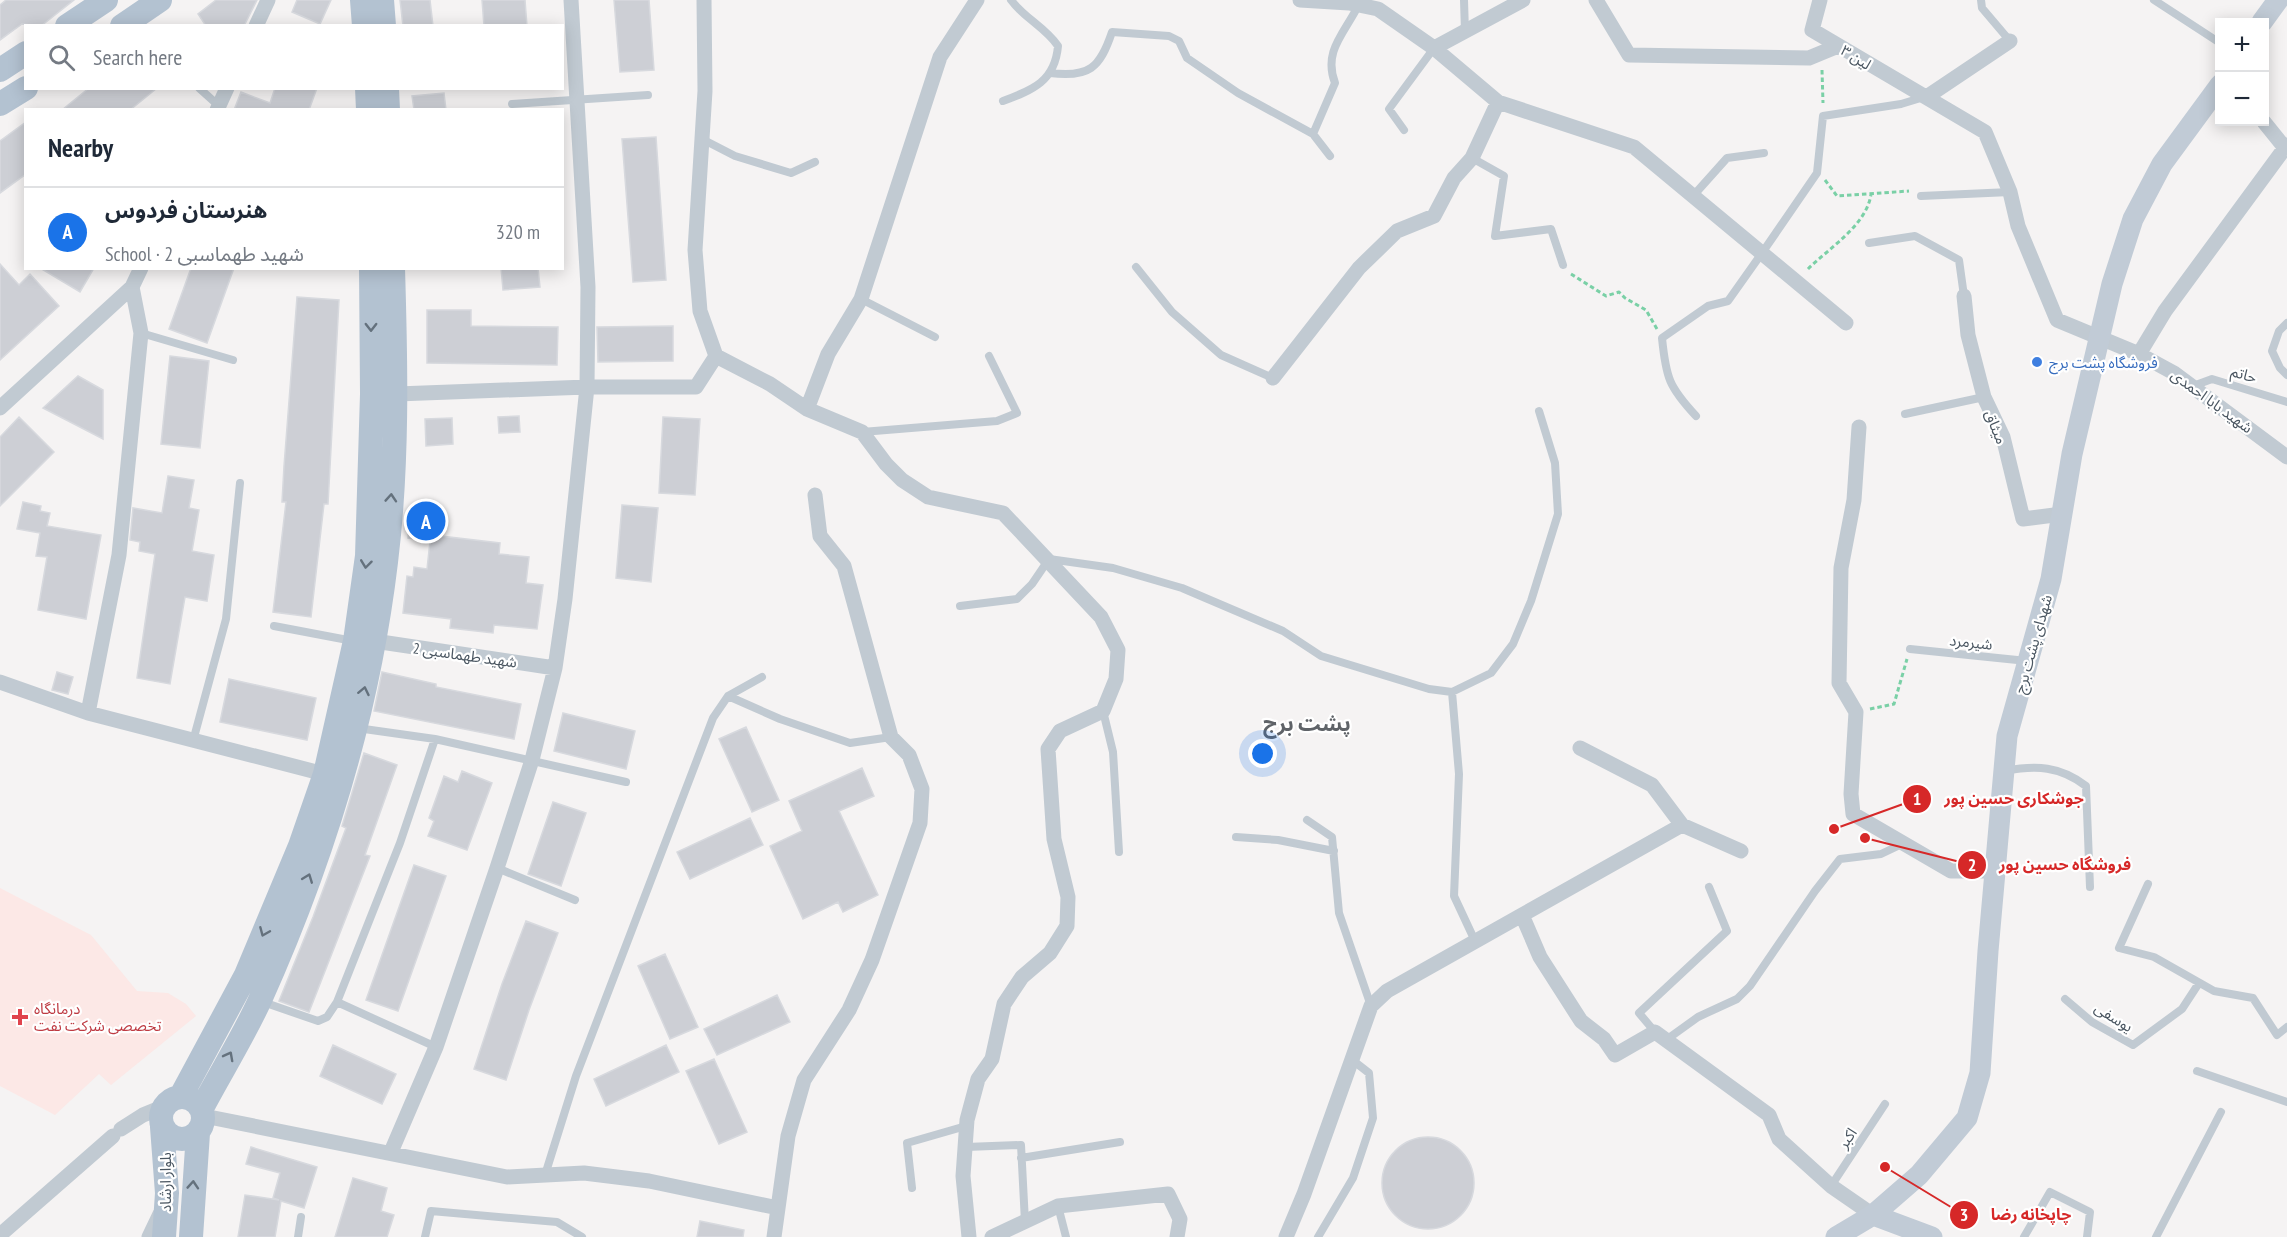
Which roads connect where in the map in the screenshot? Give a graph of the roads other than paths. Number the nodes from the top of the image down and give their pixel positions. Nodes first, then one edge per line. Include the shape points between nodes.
1 (106, 0) edge
2 (160, 0) edge
3 (268, 0) edge
4 (362, 0) edge
5 (382, 0) edge
6 (571, 0) edge
7 (704, 0) edge
8 (977, 0) edge
9 (1011, 0) edge
10 (1300, 0) edge
11 (1464, 0) edge
12 (1523, 0) edge
13 (1596, 0) edge
14 (1820, 0) edge
15 (1981, 0) edge
16 (2154, 0) edge
17 (2278, 0) edge
18 (1358, 6) junction
19 (2265, 18) edge
20 (135, 20) edge
21 (71, 24) edge
22 (257, 24) edge
23 (364, 24) edge
24 (384, 24) edge
25 (1465, 33) junction
26 (2215, 40) edge
27 (2010, 41) joint
28 (1838, 46) junction
29 (1434, 48) junction
30 (24, 54) edge
31 (0, 70) edge
32 (1050, 73) junction
33 (24, 88) edge
34 (201, 90) edge
35 (226, 90) edge
36 (367, 90) edge
37 (387, 90) edge
38 (2215, 92) edge
39 (648, 95) dead end
40 (1929, 96) junction
41 (579, 99) junction
42 (1003, 101) dead end
43 (1498, 102) junction
44 (0, 104) edge
45 (512, 104) dead end
46 (218, 108) edge
47 (368, 108) edge
48 (388, 108) edge
49 (2268, 126) edge
50 (1404, 130) dead end
51 (1313, 134) junction
52 (701, 138) junction
53 (2286, 146) edge
54 (1764, 153) dead end
55 (1330, 156) dead end
56 (1472, 158) junction
57 (815, 162) dead end
58 (2010, 192) junction
59 (1693, 196) junction
60 (1921, 196) road end
61 (1869, 243) dead end
62 (1762, 253) junction
63 (1563, 265) road end
64 (1136, 267) dead end
65 (140, 270) edge
66 (371, 270) edge
67 (393, 270) edge
68 (132, 287) junction
69 (1964, 296) joint
70 (861, 299) junction
71 (1846, 322) dead end
72 (2287, 323) edge
73 (141, 333) junction
74 (935, 336) dead end
75 (2099, 337) junction
76 (2139, 354) junction
77 (716, 356) junction
78 (989, 356) dead end
79 (232, 360) dead end
80 (2287, 375) edge
81 (1274, 378) joint
82 (2193, 386) junction
83 (587, 387) junction
84 (397, 394) junction
85 (1984, 397) junction
86 (2287, 402) edge
87 (0, 408) edge
88 (807, 409) junction
89 (1539, 411) dead end
90 (1905, 414) dead end
91 (1696, 416) dead end
92 (1859, 427) dead end
93 (862, 432) junction
94 (2287, 457) edge
95 (240, 483) dead end
96 (815, 495) dead end
97 (2062, 514) junction
98 (1048, 559) junction
99 (960, 606) dead end
100 (274, 626) dead end
101 (365, 641) junction
102 (1910, 649) road end
103 (2028, 661) junction
104 (555, 668) junction
105 (762, 677) dead end
106 (0, 682) edge
107 (1452, 692) junction
108 (728, 696) junction
109 (1103, 711) junction
110 (88, 713) junction
111 (356, 728) junction
112 (891, 737) junction
113 (435, 739) junction
114 (193, 741) junction
115 (1580, 748) dead end
116 (532, 760) junction
117 (2005, 771) junction
118 (334, 777) junction
119 (626, 783) dead end
120 (1307, 820) dead end
121 (1682, 825) junction
122 (1236, 837) dead end
123 (1902, 844) junction
124 (1334, 851) junction
125 (1741, 851) dead end
126 (1119, 852) dead end
127 (497, 868) junction
128 (1995, 871) junction
129 (2148, 884) dead end
130 (1709, 887) dead end
131 (2090, 887) dead end
132 (574, 900) dead end
133 (1522, 915) junction
134 (1475, 942) junction
135 (2199, 983) junction
136 (2065, 999) dead end
137 (259, 1001) junction
138 (337, 1002) junction
139 (1371, 1006) junction
140 (2287, 1027) edge
141 (1661, 1036) junction
142 (436, 1047) junction
143 (1351, 1059) junction
144 (2197, 1071) dead end
145 (2287, 1102) edge
146 (1885, 1104) dead end
147 (169, 1110) junction
148 (2222, 1113) dead end
149 (201, 1119) junction
150 (966, 1125) junction
151 (1120, 1142) dead end
152 (966, 1147) junction
153 (392, 1152) junction
154 (1021, 1158) junction
155 (545, 1175) junction
156 (1831, 1186) junction
157 (912, 1188) dead end
158 (167, 1201) junction
159 (1058, 1206) junction
160 (778, 1208) junction
161 (1878, 1216) junction
162 (301, 1217) dead end
163 (1025, 1222) junction
164 (2, 1235) edge
165 (149, 1237) edge
166 (164, 1237) edge
167 (191, 1237) edge
168 (298, 1237) edge
169 (425, 1237) edge
170 (582, 1237) edge
171 (774, 1237) edge
172 (969, 1237) edge
173 (993, 1237) edge
174 (1066, 1237) edge
175 (1177, 1237) edge
176 (1286, 1237) edge
177 (1318, 1237) edge
178 (1836, 1237) edge
179 (1932, 1237) edge
180 (2024, 1237) edge
181 (2087, 1237) edge
182 (2156, 1237) edge

1 - 21 main road
2 - 20 main road
3 - 22 street
4 - 23 main road
5 - 24 main road
6 - 41 street
7 - 52 street
8 - 70 street via 940,57
9 - 32 lane via 1058,46 1057,61
10 - 18 street
11 - 25 lane
12 - 25 street
13 - 28 street via 1629,55 1809,58
14 - 28 street, لین ۳ via 1812,30
15 - 27 lane via 1982,8
16 - 26 lane
17 - 19 street
18 - 29 street via 1378,9
18 - 51 lane via 1332,52 1335,83
25 - 29 street
27 - 40 street
28 - 40 street, لین ۳
29 - 43 street
29 - 50 lane via 1389,109
30 - 31 main road
32 - 42 lane via 1034,89
32 - 51 lane via 1079,75 1089,70 1098,62 1112,32 1169,36 1179,42 1187,58 1238,93
33 - 44 main road
34 - 46 lane
35 - 46 street
36 - 47 main road
37 - 48 main road
38 - 75 street, شهدای پشت برج via 2162,164 2133,219
39 - 41 lane
40 - 58 street, لین ۳ via 1985,132
40 - 62 lane via 1823,116 1817,173
41 - 45 lane
41 - 83 street via 588,287
43 - 56 street
43 - 59 street via 1634,147
49 - 53 street
51 - 55 lane
52 - 57 lane via 735,156 792,173
52 - 77 street via 694,250 700,311
53 - 76 street via 2165,311
54 - 59 lane via 1727,158
56 - 63 lane via 1504,176 1495,236 1551,229
56 - 81 street via 1454,178 1434,216 1397,231 1359,268
58 - 60 lane
58 - 75 street, شهید بابا احمدی via 2018,226 2057,320
59 - 62 street
61 - 69 lane via 1915,236 1959,260
62 - 71 street
62 - 91 lane via 1728,301 1708,306 1662,338 1673,392
64 - 81 lane via 1172,312 1221,355
65 - 68 street
66 -> 101 main road
67 - 84 main road
68 - 73 street
68 - 87 street
69 - 85 street, میثاق via 1968,335
70 - 74 lane
70 - 88 street via 828,354
72 - 80 lane, حاتم via 2279,331 2272,351
73 - 79 lane
73 - 110 street via 118,555
75 - 76 street, شهید بابا احمدی
75 - 97 street, شهدای پشت برج
76 - 82 street, شهید بابا احمدی
77 - 83 street via 696,387
77 - 88 street
78 - 93 lane via 1017,413 997,421
82 - 86 lane, حاتم via 2212,379
82 - 94 street, شهید بابا احمدی
83 - 84 street
83 - 104 street
101 -> 84 main road via 387,561
85 - 90 lane
85 - 97 street, میثاق via 2003,437 2023,519
88 - 93 street
89 - 107 lane via 1555,464 1558,514 1513,644 1491,673
92 - 123 street via 1854,500 1841,568 1839,683 1856,712 1853,814
93 - 98 street via 902,480 928,497 1003,513
95 - 114 lane via 226,619
96 - 112 street via 820,536 844,566
97 - 103 street, شهدای پشت برج via 2051,579
98 - 99 lane via 1032,584 1017,598
98 - 107 lane via 1113,568 1182,588 1283,631 1321,656 1429,689
98 - 109 street via 1101,617 1118,650 1116,679
100 - 101 lane
101 - 104 street, شهید طهماسبی 2
111 -> 101 main road
101 - 118 main road
102 - 103 lane, شیرمرد
103 - 117 street, شهدای پشت برج via 2007,736
104 - 116 street
105 - 108 lane
106 - 110 street
107 - 134 lane via 1459,774 1454,896
108 - 112 lane via 780,719 850,742
108 - 155 lane via 712,718 576,1076
109 - 126 lane via 1113,752
109 - 150 street via 1060,731 1048,749 1054,839 1068,897 1067,926 1050,953 1022,977 1004,1004 992,1059 978,1079
110 - 114 street
111 - 113 lane
111 - 118 main road
112 - 160 street via 909,755 922,789 920,823 872,960 849,1010 804,1080 788,1136
113 - 116 lane
113 - 138 lane via 400,843
114 - 118 street
115 - 121 street via 1652,784
116 - 119 lane
116 - 127 street
117 - 128 street, شهدای پشت برج
117 - 131 lane via 2028,767 2055,769 2086,786
137 -> 118 main road via 318,851
118 -> 147 main road via 300,846 246,975
120 - 124 lane via 1332,837
121 - 125 street
121 - 133 street
122 - 124 lane
123 - 128 street via 1951,871
123 - 141 lane via 1881,854 1840,859 1737,999
124 - 139 lane via 1339,913
127 - 132 lane
127 - 142 street
128 - 161 street, شهدای پشت برج via 1980,1073 1967,1118
129 - 135 lane via 2120,948 2154,957
130 - 141 lane via 1727,931 1639,1013
133 - 134 street
133 - 141 street via 1540,957 1581,1021 1604,1039 1615,1055
134 - 139 street via 1386,991
135 - 136 lane, یوسفی via 2182,1010 2133,1045 2092,1022
135 - 140 lane via 2214,991 2253,998 2277,1035
137 - 138 lane via 318,1021 327,1017
149 -> 137 main road
138 - 142 lane
139 - 143 street
141 - 156 street via 1769,1115 1779,1139
142 - 153 street
143 - 176 street
143 - 177 lane via 1369,1072 1373,1118 1353,1178
144 - 145 lane
146 - 156 lane, اکبر
147 - 149 main road via 194,1100
147 - 149 main road via 172,1137 178,1139 185,1140
147 - 158 main road, بلوار ارشاد
147 - 164 street via 143,1115 117,1133
148 - 182 lane
149 - 153 street
167 -> 149 main road, بلوار ارشاد
150 - 152 street
150 - 157 lane via 907,1143
151 - 154 lane
152 - 154 lane via 1021,1145
152 - 172 street via 963,1176
153 - 155 street via 507,1177
154 - 163 lane
155 - 160 street via 584,1173 649,1181
156 - 161 street
158 - 165 street
158 - 166 main road, بلوار ارشاد
159 - 163 street
159 - 174 lane
159 - 175 street via 1168,1194 1180,1220
160 - 171 street
161 - 178 street, شهدای پشت برج
161 - 179 street
162 - 168 lane
163 - 173 street
169 - 170 lane via 431,1211 557,1222
180 - 181 lane via 2050,1192 2090,1212

